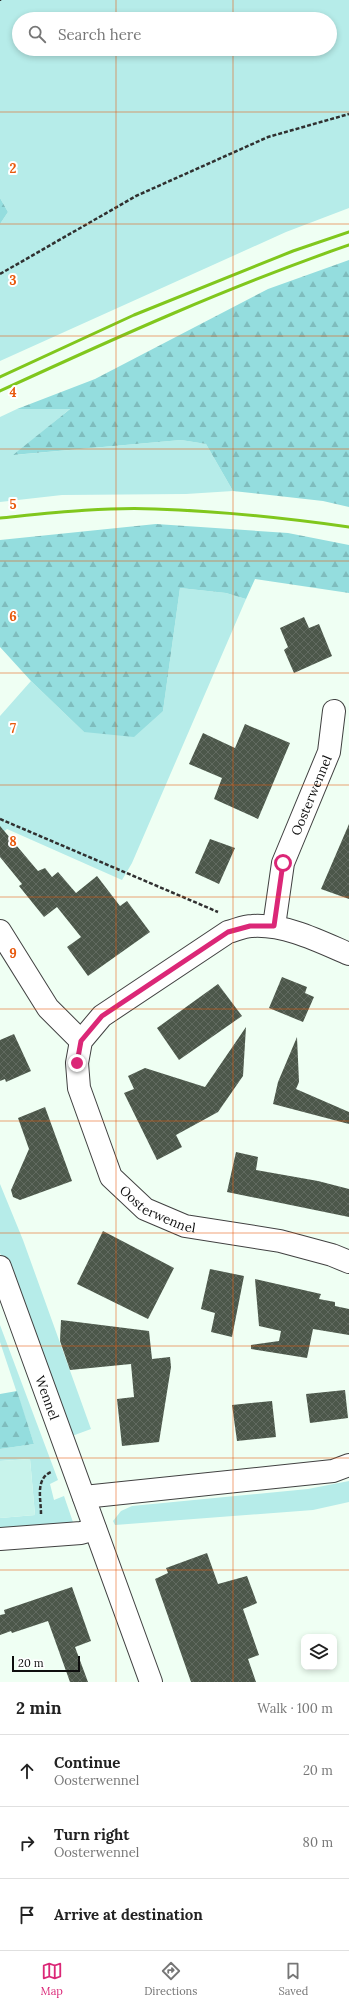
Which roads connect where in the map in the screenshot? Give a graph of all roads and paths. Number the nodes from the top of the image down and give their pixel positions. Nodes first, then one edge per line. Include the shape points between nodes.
1 (349, 114) edge
2 (0, 274) edge
3 (334, 711) dead end
4 (0, 819) edge
5 (222, 917) dead end
6 (274, 926) junction
7 (0, 931) edge
8 (349, 954) edge
9 (81, 1041) junction
10 (349, 1262) edge
11 (0, 1267) edge
12 (349, 1465) edge
13 (57, 1470) dead end
14 (84, 1497) junction
15 (34, 1515) dead end
16 (95, 1529) junction
17 (0, 1539) edge
18 (151, 1682) edge

1 - 2 path via 268,137 136,196
3 - 6 street, Oosterwennel via 329,752 283,863
4 - 5 path via 220,913
6 - 8 street, Oosterwennel
6 - 9 street, Oosterwennel via 250,926 228,932 102,1016
7 - 9 street via 48,1008
9 - 10 street, Oosterwennel via 77,1063 80,1088 111,1177 146,1209 185,1226 280,1241
11 - 14 street, Wennel
12 - 14 street via 333,1471
13 - 15 path via 45,1475 40,1482 41,1514
14 - 16 street, Wennel
16 - 17 street via 81,1533
16 - 18 street, Wennel

